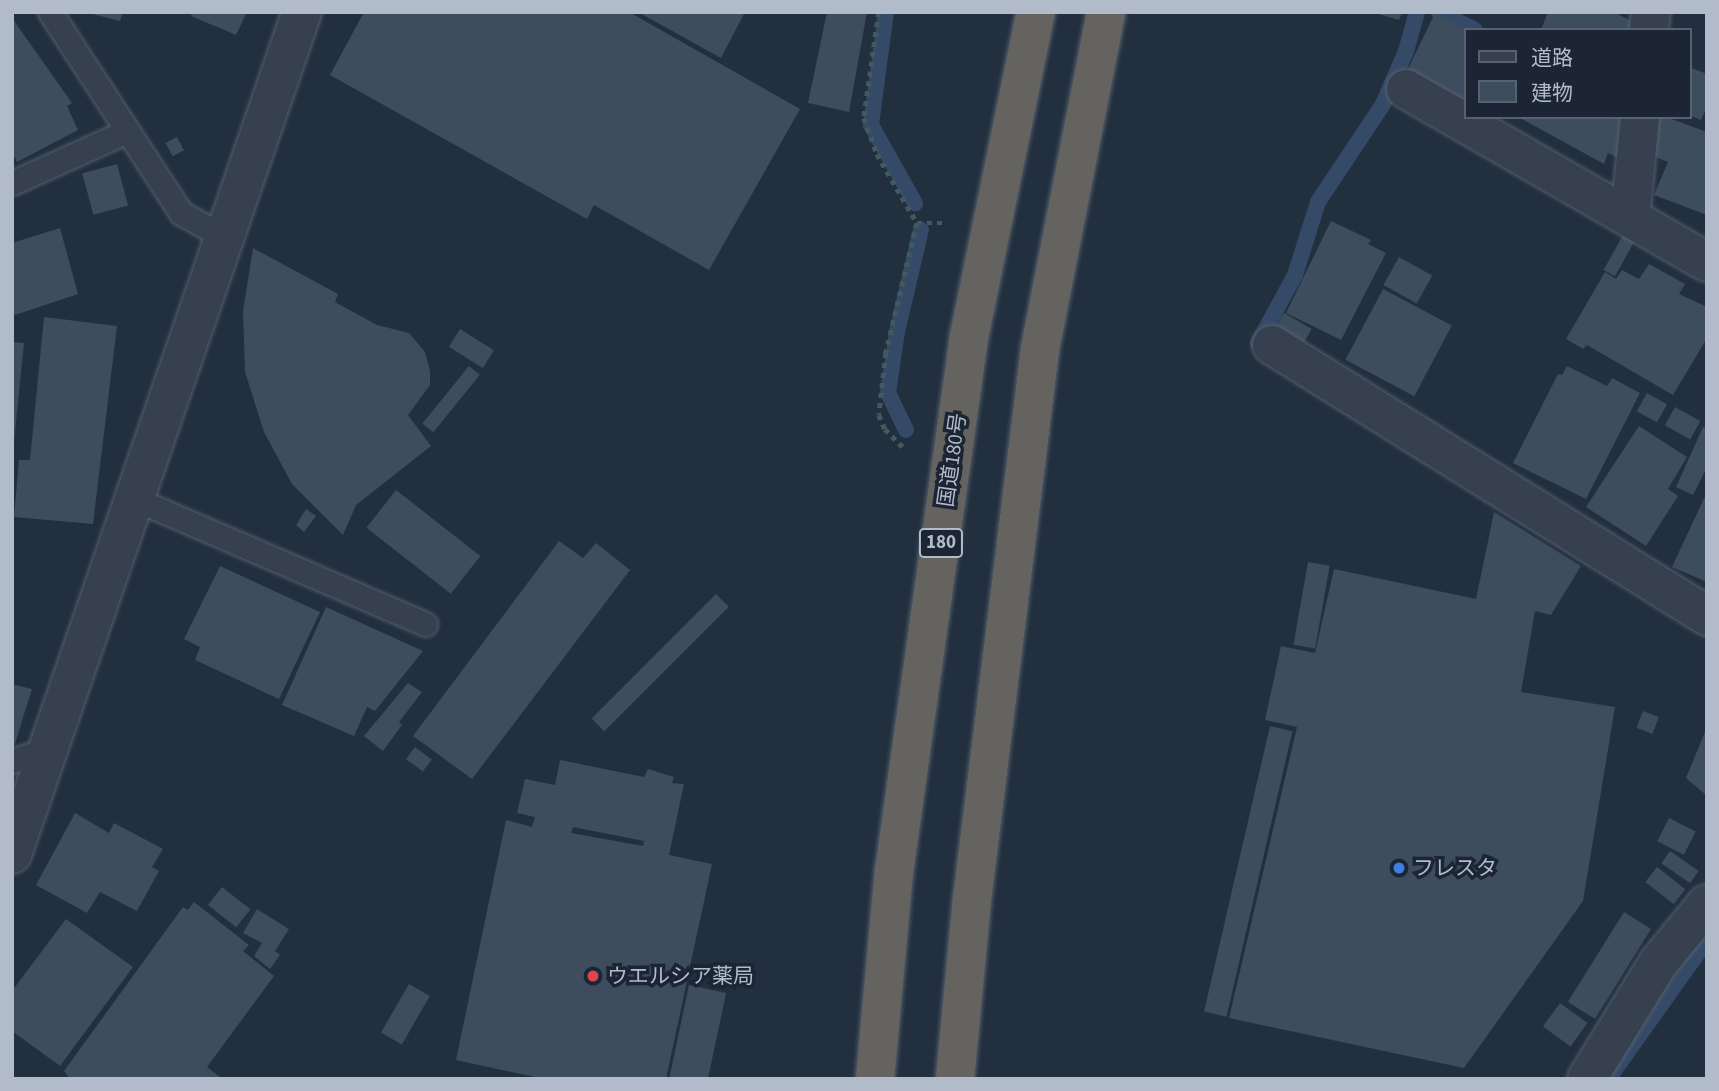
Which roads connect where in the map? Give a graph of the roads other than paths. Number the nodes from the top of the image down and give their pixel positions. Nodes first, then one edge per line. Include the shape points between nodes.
1 (50, 12) edge
2 (302, 12) edge
3 (1036, 12) edge
4 (1106, 12) edge
5 (1406, 89) dead end
6 (1640, 119) edge
7 (127, 131) junction
8 (12, 183) edge
9 (1630, 218) junction
10 (224, 237) junction
11 (1707, 262) edge
12 (1272, 345) dead end
13 (135, 499) junction
14 (1707, 616) edge
15 (425, 624) dead end
16 (49, 748) junction
17 (12, 761) edge
18 (12, 854) edge
19 (1707, 904) edge
20 (876, 1079) edge
21 (955, 1079) edge
22 (1587, 1079) edge

1 - 7 lane
2 - 10 street
3 - 20 highway, 国道180号 / 180 via 970,337 894,872
4 - 21 highway via 1040,349 972,900
5 - 9 street
6 - 9 street
7 - 8 lane
7 - 10 lane via 181,213
9 - 11 street
10 - 13 street
12 - 14 street
13 - 15 lane
13 - 16 street
16 - 17 lane
16 - 18 street
19 - 22 street via 1659,962

